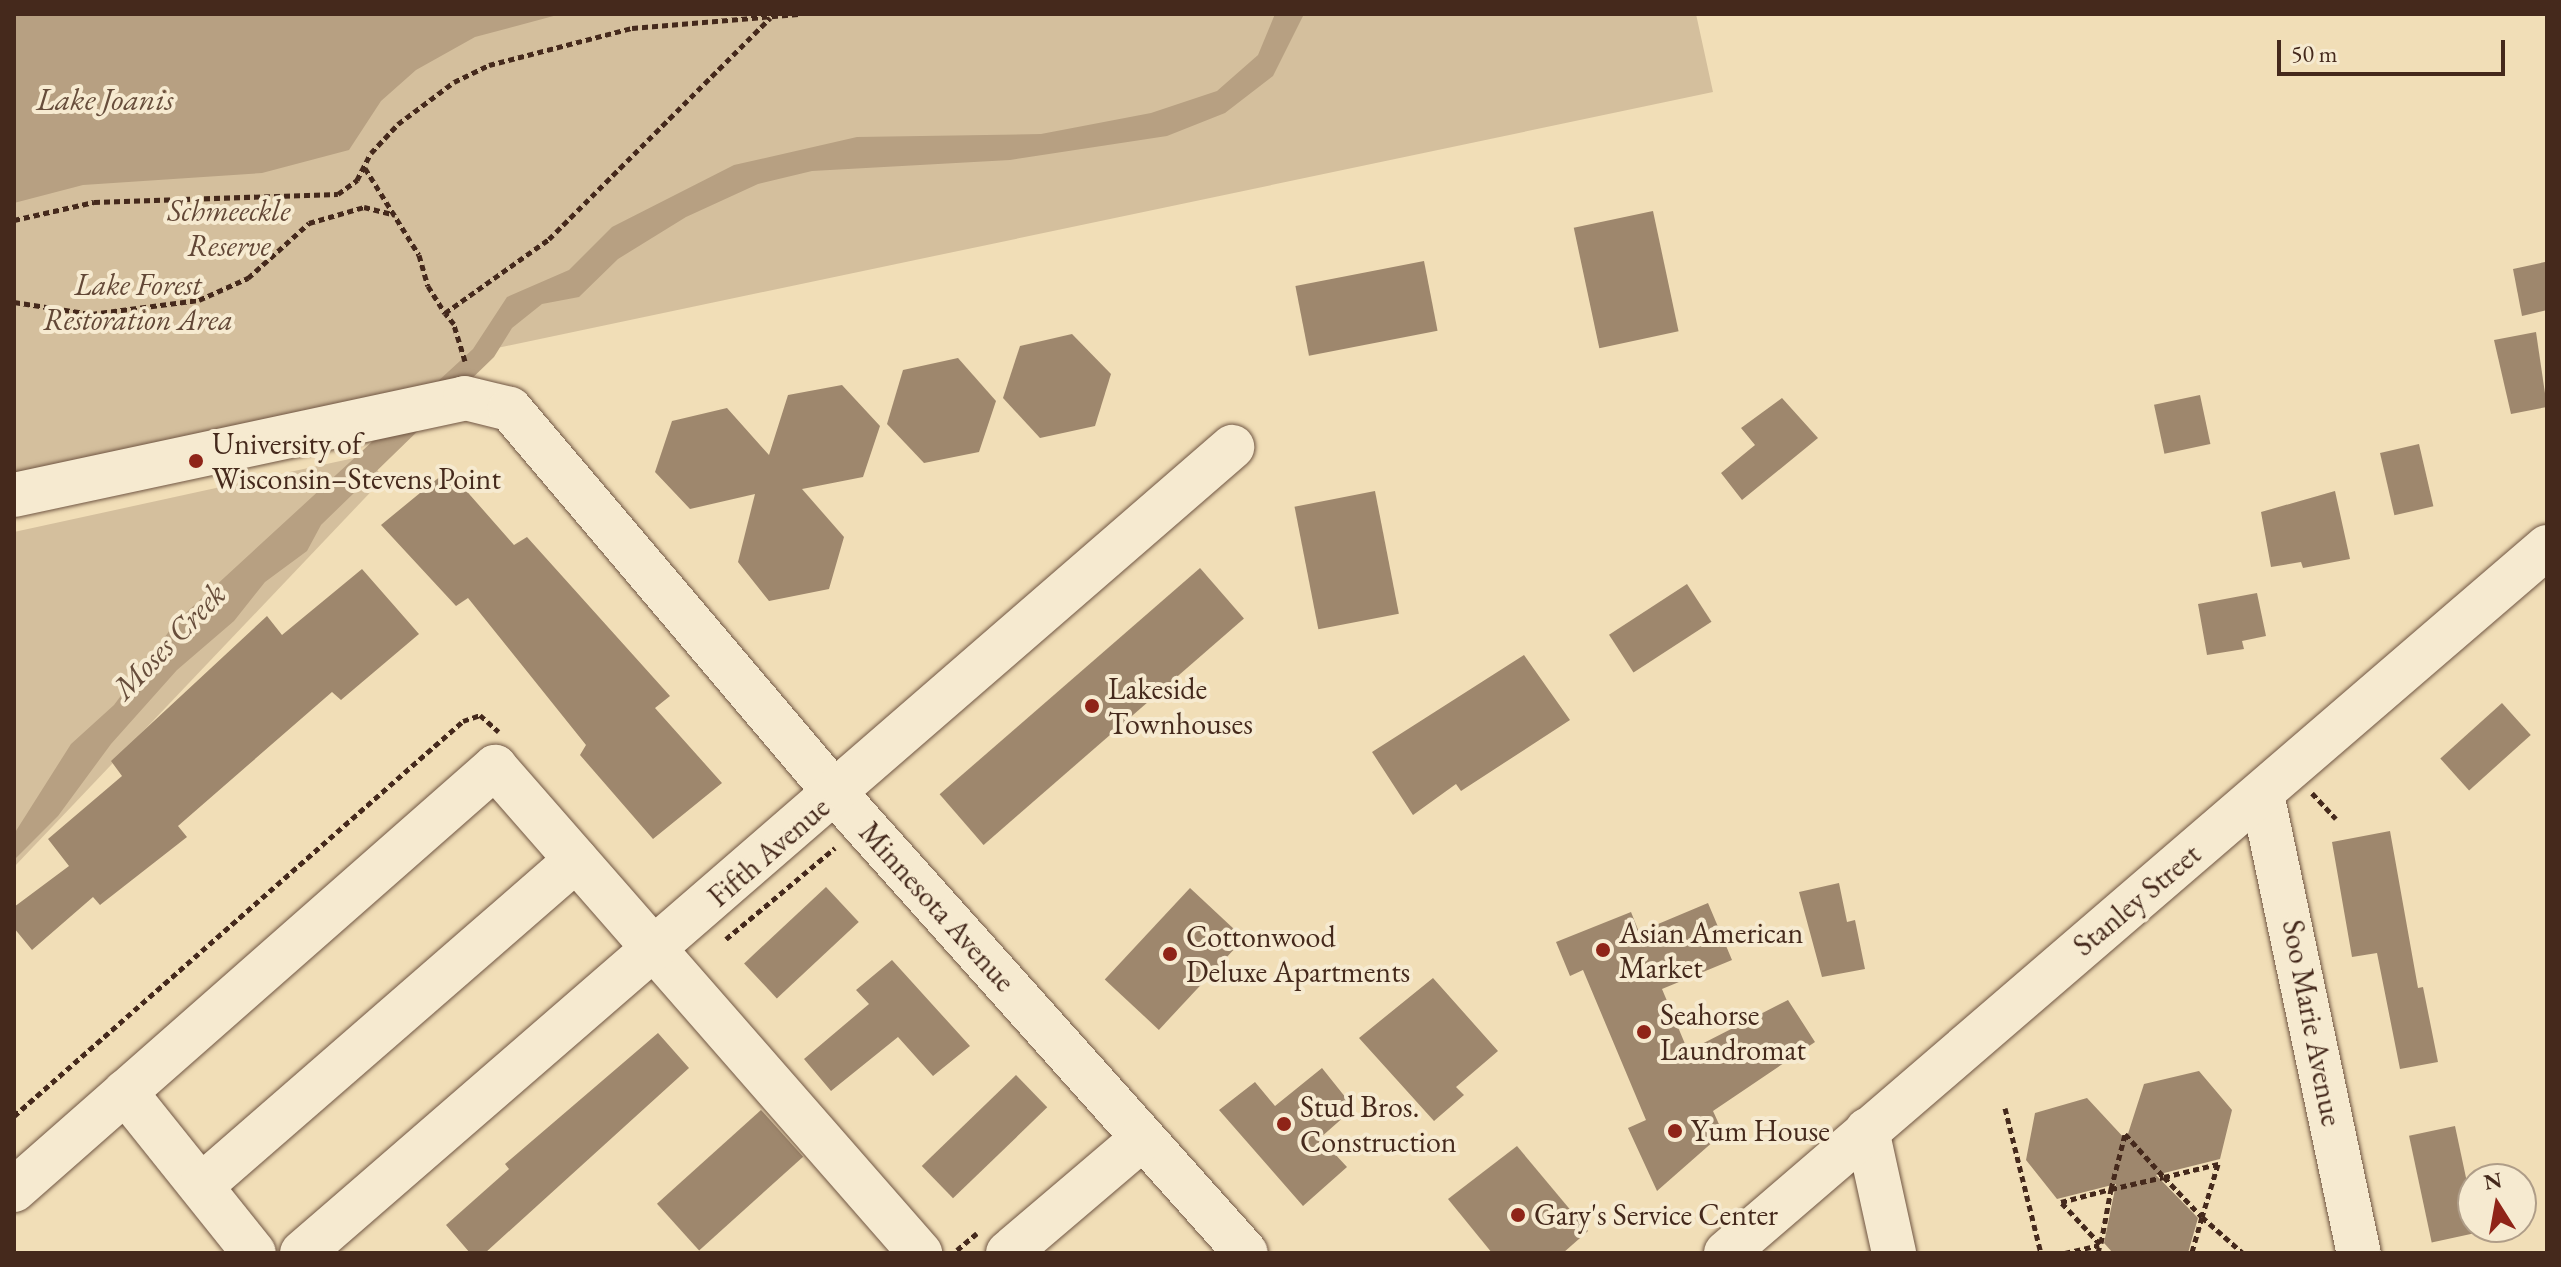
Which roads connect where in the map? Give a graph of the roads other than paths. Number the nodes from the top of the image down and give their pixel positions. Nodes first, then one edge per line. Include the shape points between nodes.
1 (1232, 447) dead end
2 (14, 495) edge
3 (2547, 547) edge
4 (836, 794) junction
5 (2262, 794) junction
6 (576, 860) junction
7 (655, 950) junction
8 (125, 1092) junction
9 (1867, 1130) junction
10 (1143, 1138) junction
11 (201, 1186) junction
12 (14, 1190) edge
13 (254, 1253) edge
14 (302, 1253) edge
15 (920, 1253) edge
16 (1008, 1253) edge
17 (1246, 1253) edge
18 (1726, 1253) edge
19 (1894, 1253) edge
20 (2359, 1253) edge

1 - 4 street, Fifth Avenue
2 - 4 street, Minnesota Avenue via 465,398 501,405 528,425
3 - 5 street, Stanley Street
4 - 7 street, Fifth Avenue
4 - 10 street, Minnesota Avenue
5 - 9 street, Stanley Street
5 - 20 street, Soo Marie Avenue
6 - 7 street
6 - 8 street via 495,767
6 - 11 street
7 - 14 street, Fifth Avenue
7 - 15 street
8 - 11 street
8 - 12 street
9 - 18 street, Stanley Street
9 - 19 street
10 - 16 street
10 - 17 street, Minnesota Avenue
11 - 13 street

